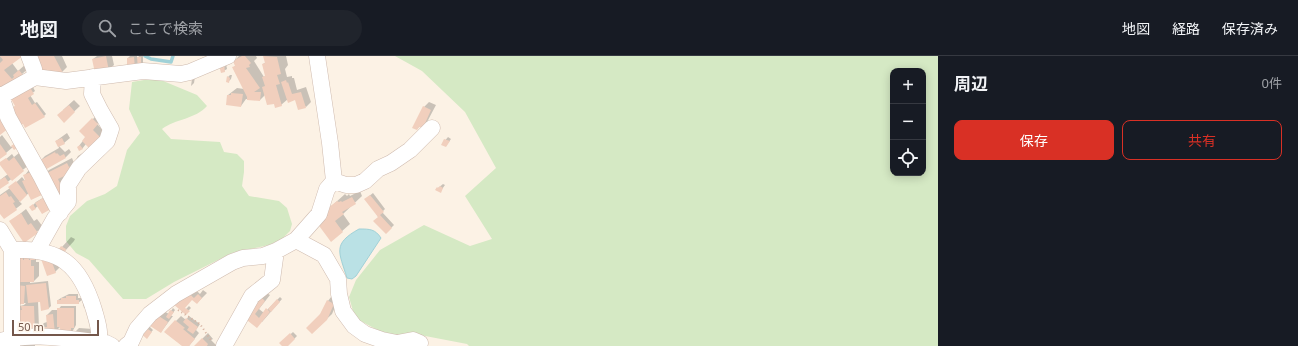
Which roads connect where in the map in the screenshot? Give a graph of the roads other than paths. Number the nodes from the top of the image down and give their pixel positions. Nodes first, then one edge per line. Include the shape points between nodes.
1 (29, 56) edge
2 (228, 56) edge
3 (317, 56) edge
4 (35, 77) junction
5 (93, 77) junction
6 (0, 95) edge
7 (432, 128) dead end
8 (334, 182) junction
9 (60, 213) junction
10 (0, 230) edge
11 (296, 240) junction
12 (12, 250) junction
13 (37, 250) junction
14 (276, 251) junction
15 (8, 342) edge
16 (420, 342) dead end
17 (103, 345) edge
18 (126, 346) edge
19 (224, 346) edge

1 - 4 street
2 - 5 street via 181,74 143,71
3 - 8 street
4 - 5 street via 66,81
4 - 6 street
5 - 9 street via 92,94 112,129 107,141 79,168 68,185 68,202
6 - 9 street via 8,117
7 - 8 street via 410,150 378,169 365,181 356,185
8 - 11 street via 327,189 320,214
9 - 13 street
10 - 12 street
11 - 14 street
11 - 16 street via 324,255 338,279 343,311 354,326 365,334 382,340 397,343 412,340
12 - 13 street
12 - 15 street
13 - 17 street via 52,254 69,264 82,278
14 - 18 street via 232,262 176,294 150,314
14 - 19 street via 272,280 252,296
15 - 17 street via 55,337

